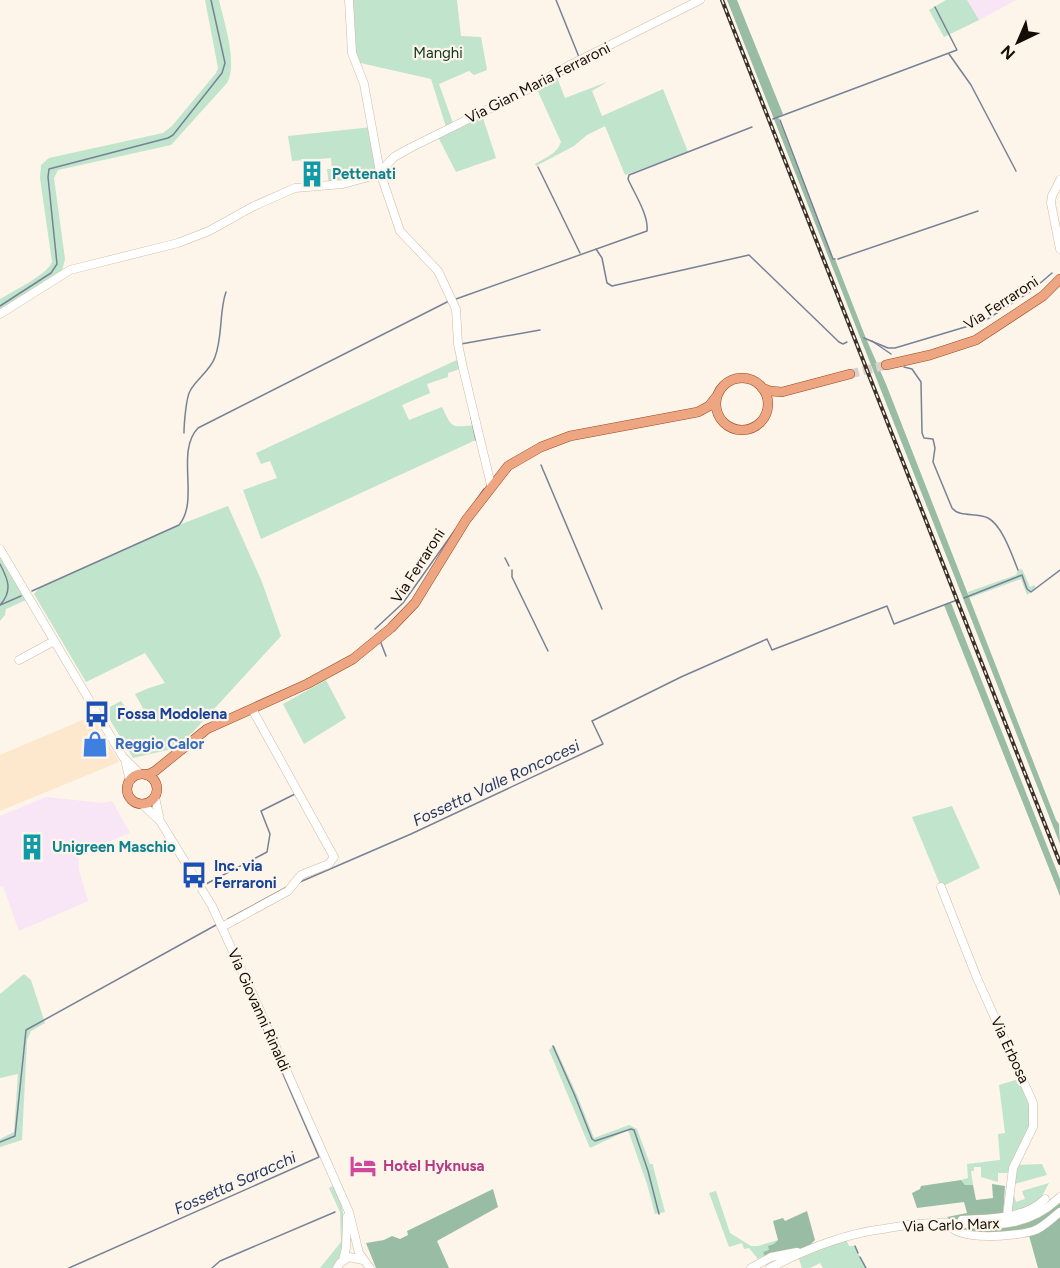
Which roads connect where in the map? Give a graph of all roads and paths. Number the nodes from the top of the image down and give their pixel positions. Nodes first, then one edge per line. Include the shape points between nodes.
1 (349, 0) edge
2 (700, 0) edge
3 (381, 172) junction
4 (1060, 180) edge
5 (1060, 249) edge
6 (1060, 279) edge
7 (0, 314) edge
8 (886, 365) tunnel mouth
9 (850, 374) tunnel mouth
10 (762, 388) junction
11 (782, 392) junction
12 (716, 397) junction
13 (768, 406) junction
14 (698, 412) junction
15 (718, 416) junction
16 (491, 485) junction
17 (0, 549) edge
18 (54, 641) junction
19 (19, 660) dead end
20 (252, 709) junction
21 (123, 757) junction
22 (165, 764) junction
23 (143, 775) junction
24 (130, 781) junction
25 (156, 785) junction
26 (154, 797) junction
27 (142, 804) junction
28 (160, 821) junction
29 (941, 887) dead end
30 (222, 927) junction
31 (1060, 1197) edge
32 (1045, 1199) dead end
33 (345, 1206) junction
34 (1060, 1212) edge
35 (1006, 1216) junction
36 (949, 1224) junction
37 (357, 1243) junction
38 (345, 1250) junction
39 (802, 1251) junction
40 (365, 1261) junction
41 (338, 1265) edge
42 (370, 1268) edge
43 (751, 1268) edge
44 (770, 1268) edge

1 - 3 street via 352,53 364,84
2 - 3 street, Via Gian Maria Ferraroni via 410,147
3 - 7 street, Via Gian Maria Ferraroni via 350,183 296,188 178,243 70,270
3 - 16 street via 401,233 435,267 457,312 458,344
4 - 5 street via 1051,201
6 - 8 main road, Via Ferraroni via 1042,296 976,340
9 - 11 main road
10 - 11 main road
10 - 12 main road via 750,380 736,378 724,385
10 - 13 main road
11 - 13 main road
12 - 14 main road, Via Ferraroni
12 - 15 main road
13 - 15 main road via 759,423 747,430 728,426
14 - 15 main road, Via Ferraroni
14 - 16 main road, Via Ferraroni via 570,436 507,466
16 - 20 main road, Via Ferraroni via 415,603 400,619 353,659
17 - 18 street
18 - 19 street
18 - 21 street
20 - 22 main road, Via Ferraroni via 207,729
20 - 30 street via 334,855 329,864 304,874 291,889
21 - 23 street
21 - 24 street
22 - 23 main road, Via Ferraroni
22 - 25 main road, Via Ferraroni
23 - 24 main road
23 - 25 main road
24 - 27 main road via 130,796
25 - 26 main road
26 - 27 main road
26 - 28 street, Via Giovanni Rinaldi
27 - 28 street, Via Giovanni Rinaldi
28 - 30 street, Via Giovanni Rinaldi
29 - 35 street, Via Erbosa via 1034,1107 1033,1129 1013,1167
30 - 33 street, Via Giovanni Rinaldi
31 - 36 street, Via Carlo Marx via 1038,1214 1014,1223
32 - 35 street via 1032,1208
33 - 37 street, Via Giovanni Rinaldi
33 - 38 street, Via Giovanni Rinaldi
34 - 36 street via 1036,1230 1016,1235 967,1234 952,1230
35 - 36 street
36 - 39 street, Via Carlo Marx via 880,1229
37 - 38 street
37 - 40 street, Via Giovanni Rinaldi
38 - 41 street, Via Giovanni Rinaldi
39 - 43 street via 771,1257
39 - 44 street, Via Carlo Marx
40 - 41 street, Via Giovanni Rinaldi via 354,1257
40 - 42 street, Via Giovanni Rinaldi

